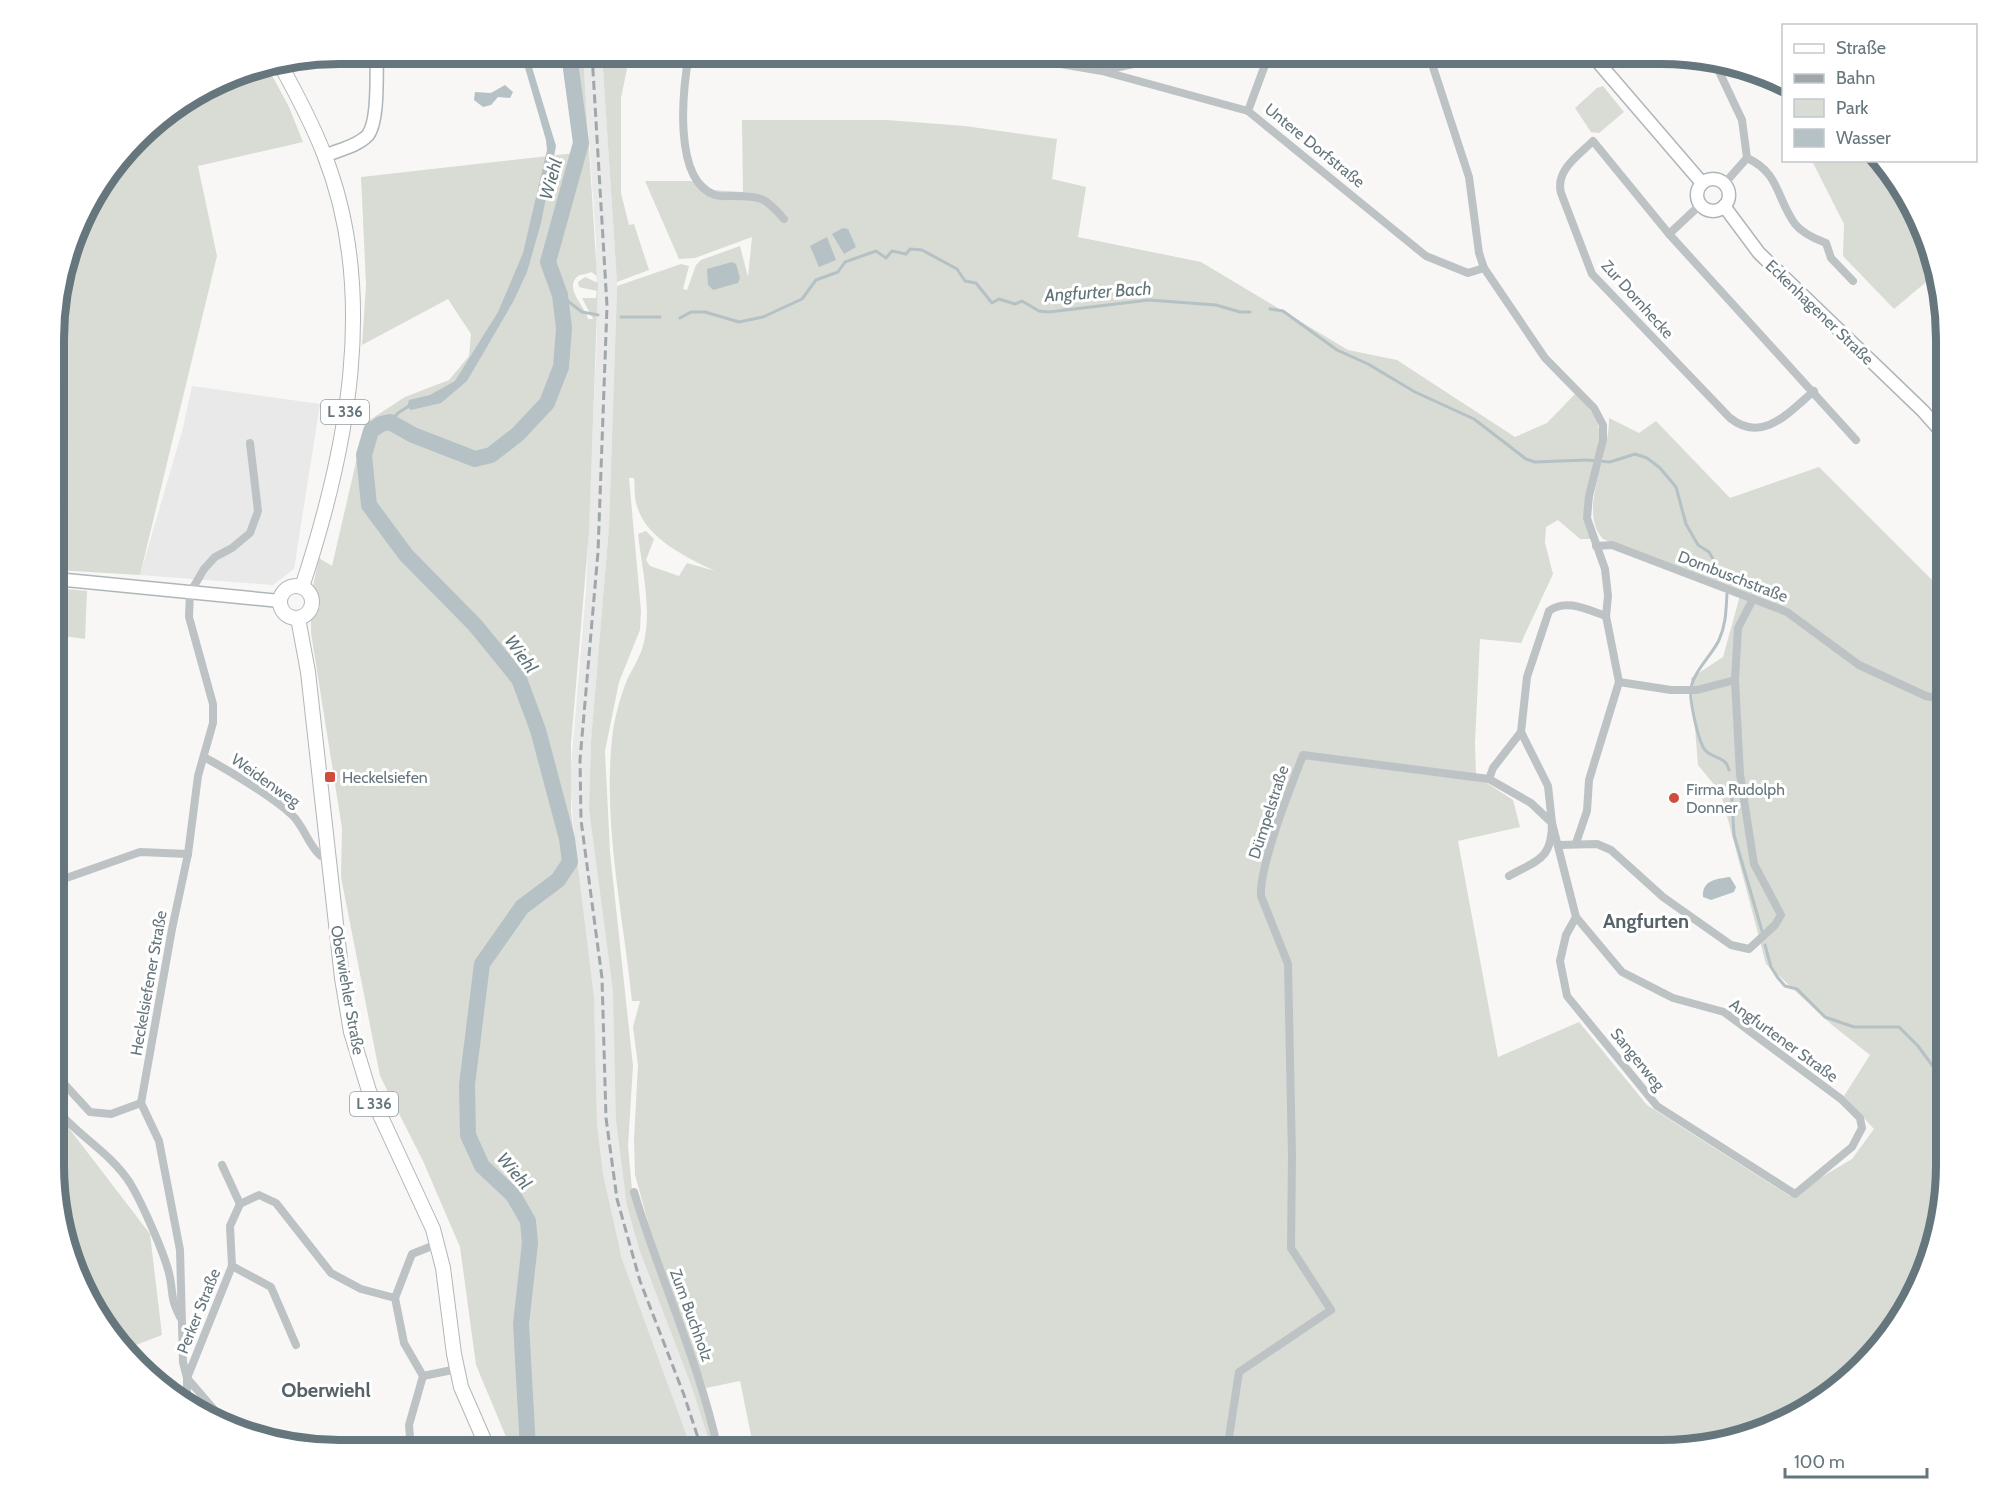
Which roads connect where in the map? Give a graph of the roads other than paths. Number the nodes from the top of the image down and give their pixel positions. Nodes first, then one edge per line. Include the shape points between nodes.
1 (376, 64) edge
2 (688, 64) edge
3 (1061, 64) edge
4 (1133, 64) edge
5 (1265, 64) edge
6 (1432, 64) edge
7 (1600, 64) edge
8 (283, 71) edge
9 (1102, 71) junction
10 (1719, 71) edge
11 (1248, 111) junction
12 (325, 156) junction
13 (1747, 158) junction
14 (1702, 183) junction
15 (1725, 184) junction
16 (1700, 205) junction
17 (1724, 206) junction
18 (784, 219) dead end
19 (1669, 234) junction
20 (1484, 268) junction
21 (1852, 281) dead end
22 (1814, 391) junction
23 (1923, 411) junction
24 (1936, 420) edge
25 (1936, 426) edge
26 (1856, 440) dead end
27 (250, 443) dead end
28 (1596, 546) junction
29 (64, 580) edge
30 (302, 587) junction
31 (190, 593) junction
32 (1753, 599) junction
33 (280, 601) junction
34 (1606, 616) junction
35 (298, 618) junction
36 (1735, 680) junction
37 (1619, 682) junction
38 (1936, 698) edge
39 (1521, 732) junction
40 (204, 757) junction
41 (1489, 779) junction
42 (1552, 824) junction
43 (1576, 843) junction
44 (1558, 845) junction
45 (188, 854) junction
46 (329, 856) junction
47 (1509, 876) dead end
48 (64, 879) edge
49 (1576, 917) junction
50 (64, 1084) edge
51 (141, 1103) junction
52 (64, 1119) edge
53 (222, 1165) dead end
54 (634, 1192) dead end
55 (1795, 1194) joint
56 (240, 1204) junction
57 (437, 1244) junction
58 (232, 1266) junction
59 (395, 1298) junction
60 (182, 1320) junction
61 (296, 1346) dead end
62 (457, 1369) junction
63 (423, 1376) junction
64 (187, 1378) junction
65 (187, 1393) edge
66 (213, 1409) edge
67 (410, 1440) edge
68 (484, 1440) edge
69 (715, 1440) edge
70 (1229, 1440) edge

1 - 12 main road via 373,119 368,135
2 - 18 street via 683,123 689,161 697,179 718,196 757,196 769,201
3 - 9 street, Untere Dorfstraße
4 - 9 street
5 - 11 street
6 - 20 street via 1469,177
7 - 14 main road
8 - 12 main road, L 336
9 - 11 street, Untere Dorfstraße
10 - 13 street via 1742,120
11 - 20 street, Untere Dorfstraße via 1426,256 1468,273
12 - 30 main road, L 336 via 351,265 353,358 329,489
13 - 15 street
13 - 21 street via 1763,165 1795,224 1808,236 1826,243 1831,258
14 - 15 main road via 1712,179
14 - 16 main road via 1697,191
15 - 17 main road via 1729,195
16 - 17 main road via 1711,211
16 - 19 street
17 - 23 main road, Eckenhagener Straße via 1759,253
19 - 22 street, Zur Dornhecke
19 - 22 street, Zur Dornhecke via 1593,141 1564,171 1559,182 1561,193 1592,274 1730,418 1752,429 1770,426
20 - 28 street via 1545,358 1594,408 1603,425 1587,518
22 - 26 street, Zur Dornhecke
23 - 24 main road, Eckenhagener Straße
23 - 25 main road, Eckenhagener Straße
27 - 31 street via 258,511 250,533 204,569
28 - 32 street, Dornbuschstraße via 1612,545
28 - 34 street via 1605,568
29 - 31 main road
30 - 33 main road via 286,589
30 - 35 main road via 310,593 312,604 308,613
31 - 33 main road
31 - 40 street, Heckelsiefener Straße via 190,623 213,704 213,723
32 - 36 street via 1738,628
32 - 38 street, Dornbuschstraße via 1787,612 1859,665
33 - 35 main road via 284,613
34 - 37 street
34 - 39 street via 1569,605 1556,605 1549,611 1527,677
35 - 46 main road, Oberwiehler Straße / L 336
36 - 37 street via 1697,690
36 - 43 street via 1740,774 1754,864 1781,915 1775,925 1749,949 1731,945 1663,897 1611,850 1597,844
37 - 43 street via 1589,780 1587,811
39 - 41 street
39 - 42 street via 1548,786
40 - 45 street, Heckelsiefener Straße
40 - 46 street, Weidenweg via 292,814 317,853
41 - 42 street, Dümpelstraße via 1531,803
41 - 70 street, Dümpelstraße via 1303,755 1260,888 1288,964 1291,1248 1330,1310 1239,1372
42 - 44 street, Angfurtener Straße
42 - 47 street via 1551,847 1542,857
43 - 44 street
44 - 49 street, Angfurtener Straße
45 - 48 street via 140,852
45 - 51 street, Heckelsiefener Straße
46 - 57 main road, Oberwiehler Straße / L 336 via 342,978 356,1049 369,1091
49 - 55 street, Sangerweg via 1566,935 1560,961 1568,996 1657,1106
49 - 55 street, Angfurtener Straße via 1622,972 1673,998 1724,1012 1841,1099 1860,1118 1862,1128 1852,1147
50 - 51 street via 90,1112 111,1114
51 - 60 street via 159,1141 167,1176 180,1250
52 - 60 street via 95,1145 129,1182 169,1273 171,1298
53 - 56 street
54 - 69 street, Zum Buchholz via 683,1326
56 - 58 street, Perker Straße via 230,1226
56 - 59 street via 259,1195 276,1203 331,1273 361,1289
57 - 59 street via 412,1254
57 - 62 main road, Oberwiehler Straße / L 336
58 - 61 street, Perker Straße via 271,1287
58 - 64 street, Perker Straße
59 - 63 street via 404,1342
60 - 64 street
62 - 63 street
62 - 68 main road, Oberwiehler Straße / L 336 via 466,1404
63 - 67 street via 409,1425
64 - 65 street, Perker Straße
64 - 66 street

